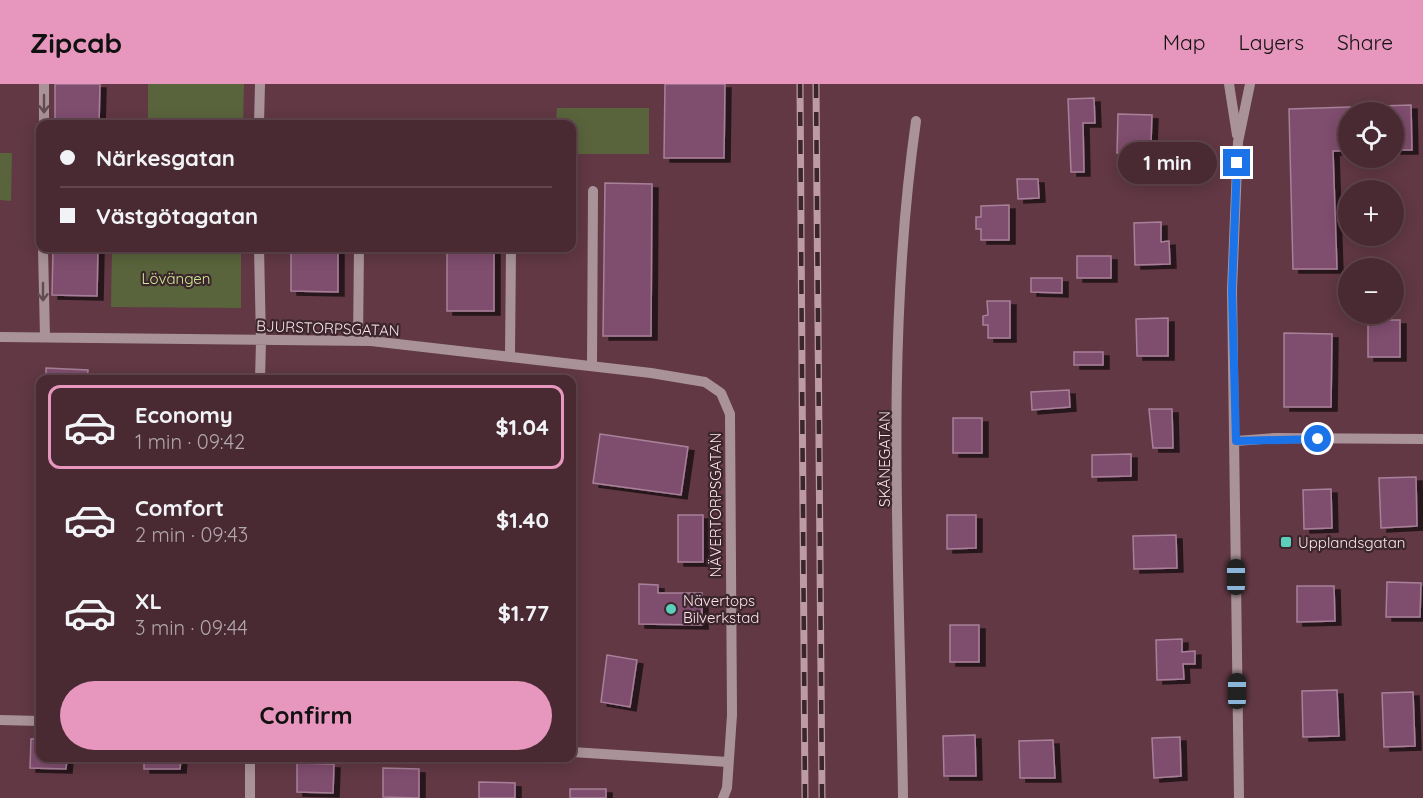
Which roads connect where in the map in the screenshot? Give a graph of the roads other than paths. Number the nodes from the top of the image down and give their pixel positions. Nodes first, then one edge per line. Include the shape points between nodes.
1 (44, 84) edge
2 (260, 84) edge
3 (1228, 84) edge
4 (1250, 84) edge
5 (44, 120) edge
6 (259, 120) edge
7 (916, 121) dead end
8 (1238, 142) junction
9 (593, 191) dead end
10 (43, 252) edge
11 (258, 252) edge
12 (359, 252) edge
13 (511, 252) edge
14 (0, 337) edge
15 (45, 337) junction
16 (261, 341) junction
17 (358, 341) junction
18 (510, 357) junction
19 (592, 366) junction
20 (260, 375) edge
21 (722, 393) joint
22 (1423, 440) edge
23 (1236, 441) junction
24 (0, 720) edge
25 (36, 721) edge
26 (576, 752) edge
27 (250, 762) edge
28 (728, 762) junction
29 (250, 798) edge
30 (723, 798) edge
31 (903, 798) edge
32 (1239, 798) edge

1 -> 5 street
2 - 6 street
3 - 8 street
4 - 8 street
7 - 31 street, SKÅNEGATAN via 904,204 899,345
8 - 23 street via 1232,290
9 - 19 street
10 -> 15 street
11 - 16 street
12 - 17 street
13 - 18 street
14 - 15 street, BJURSTORPSGATAN
15 - 16 street, BJURSTORPSGATAN
16 - 17 street, BJURSTORPSGATAN
16 - 20 street
17 - 18 street, BJURSTORPSGATAN
18 - 19 street, BJURSTORPSGATAN
19 - 21 street, BJURSTORPSGATAN via 705,382
21 - 28 street, NÄVERTORPSGATAN via 730,414 732,715
22 - 23 street
23 - 32 street
24 - 25 street
26 - 28 street
27 - 29 street
28 - 30 street, NÄVERTORPSGATAN

